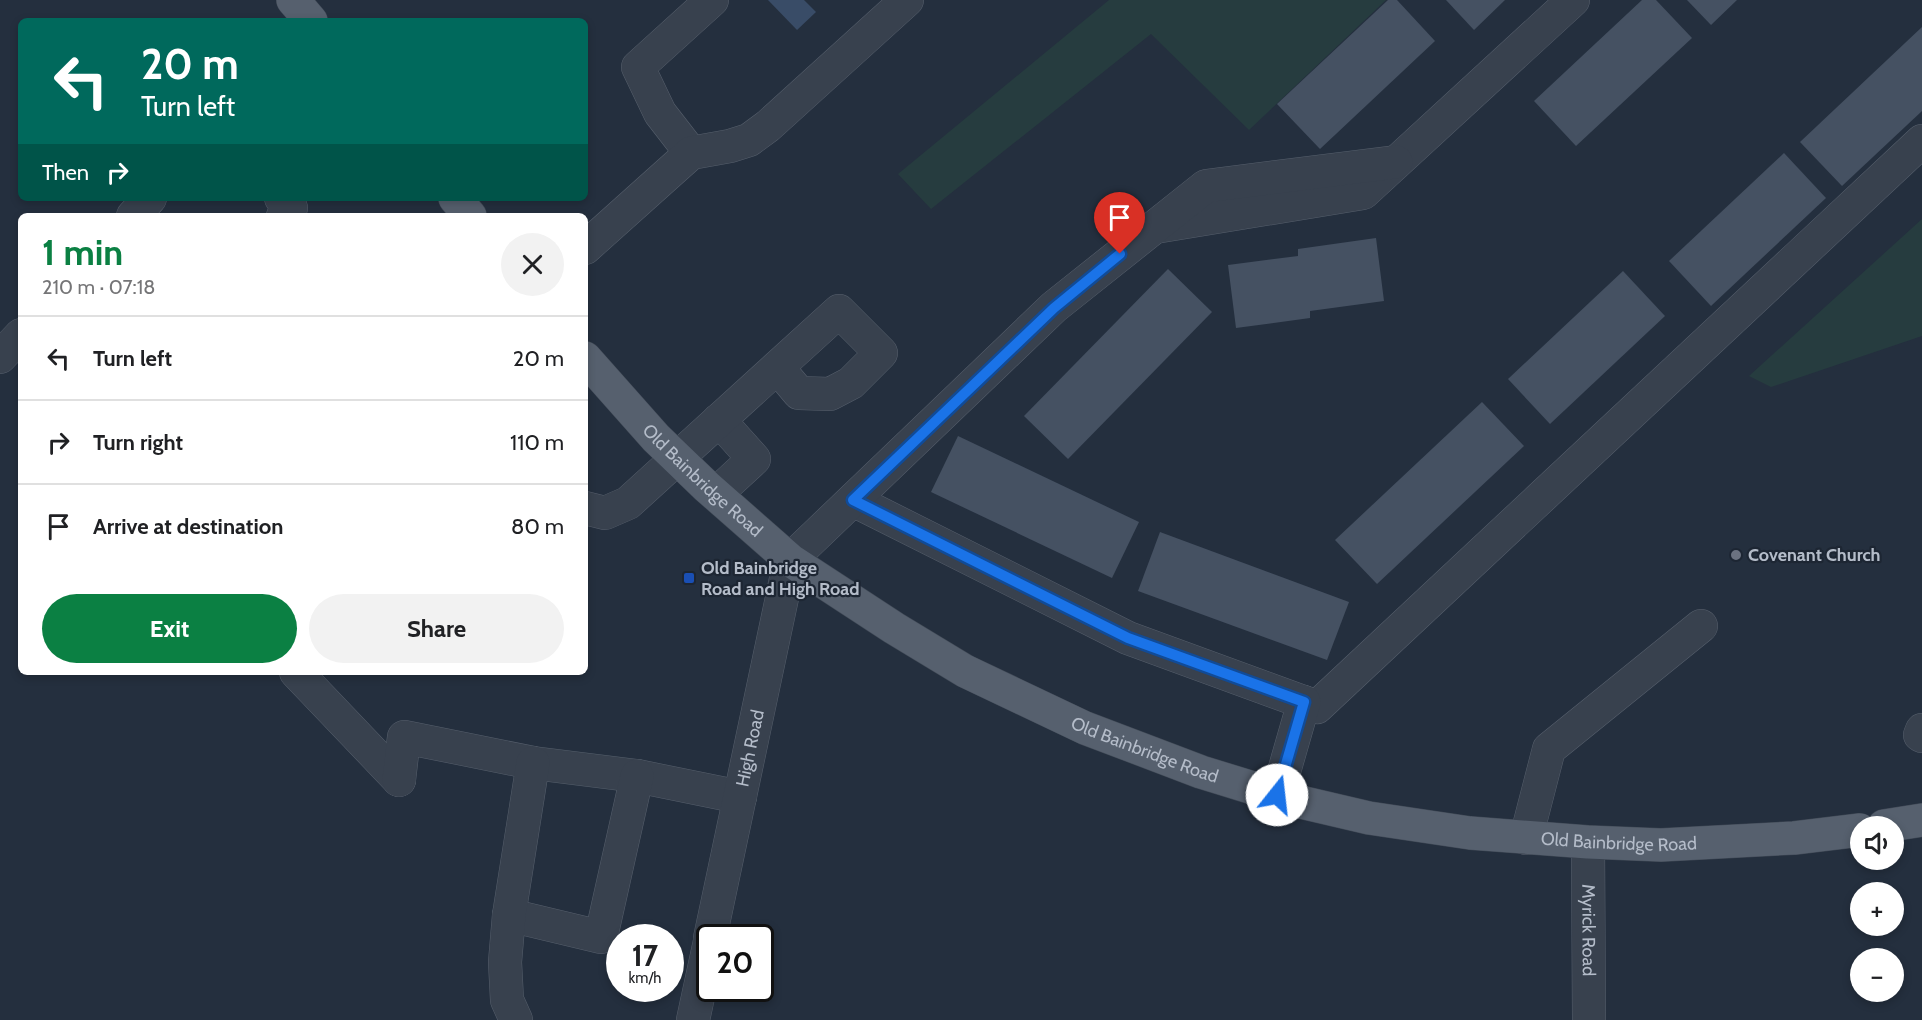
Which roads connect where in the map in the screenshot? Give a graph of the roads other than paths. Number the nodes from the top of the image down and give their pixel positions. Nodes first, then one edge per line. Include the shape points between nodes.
1 (293, 0) edge
2 (712, 0) edge
3 (907, 0) edge
4 (1573, 0) edge
5 (308, 18) edge
6 (1922, 141) edge
7 (691, 153) junction
8 (1396, 162) junction
9 (147, 201) edge
10 (284, 201) edge
11 (458, 201) edge
12 (136, 213) edge
13 (286, 213) edge
14 (468, 213) edge
15 (1153, 228) junction
16 (588, 245) edge
17 (18, 338) edge
18 (0, 357) edge
19 (588, 361) edge
20 (778, 368) dead end
21 (719, 420) junction
22 (677, 458) junction
23 (716, 494) junction
24 (853, 500) junction
25 (588, 508) edge
26 (790, 560) junction
27 (1701, 627) dead end
28 (299, 675) edge
29 (1304, 702) junction
30 (1922, 730) edge
31 (1922, 736) edge
32 (533, 763) junction
33 (637, 776) junction
34 (1277, 795) junction
35 (740, 797) junction
36 (1922, 820) edge
37 (1904, 823) edge
38 (1850, 831) edge
39 (1526, 838) junction
40 (1588, 842) junction
41 (509, 915) junction
42 (713, 924) edge
43 (704, 1002) edge
44 (703, 1017) edge
45 (516, 1020) edge
46 (1589, 1020) edge

1 - 5 main road
2 - 7 street via 638,67 660,113
3 - 7 street via 768,126 748,140
4 - 8 street
6 - 29 street via 1317,707
7 - 16 street
8 - 15 street via 1363,193
8 - 15 street via 1206,186
9 - 12 street
10 - 13 street via 291,208
11 - 14 main road
15 - 24 street via 1054,308
17 - 18 street
19 - 22 main road, Old Bainbridge Road
20 - 21 street
21 - 22 street
21 - 23 street via 754,459
22 - 23 main road, Old Bainbridge Road
22 - 25 street via 627,503 605,513
23 - 26 main road, Old Bainbridge Road
24 - 26 street
24 - 29 street via 1128,638
26 - 34 main road, Old Bainbridge Road via 965,671 1085,728 1201,772
26 - 35 street, High Road
27 - 39 street via 1549,748
28 - 32 street via 399,780 404,737
29 - 34 street
30 - 31 street
32 - 33 street
32 - 41 street
33 - 35 street
33 - 41 street via 601,937
34 - 39 main road, Old Bainbridge Road via 1369,818
35 - 42 street, High Road
36 - 37 main road
38 - 40 main road, Old Bainbridge Road via 1661,845
39 - 40 main road, Old Bainbridge Road
40 - 46 street, Myrick Road
41 - 45 street via 507,1000
43 - 44 street, High Road

